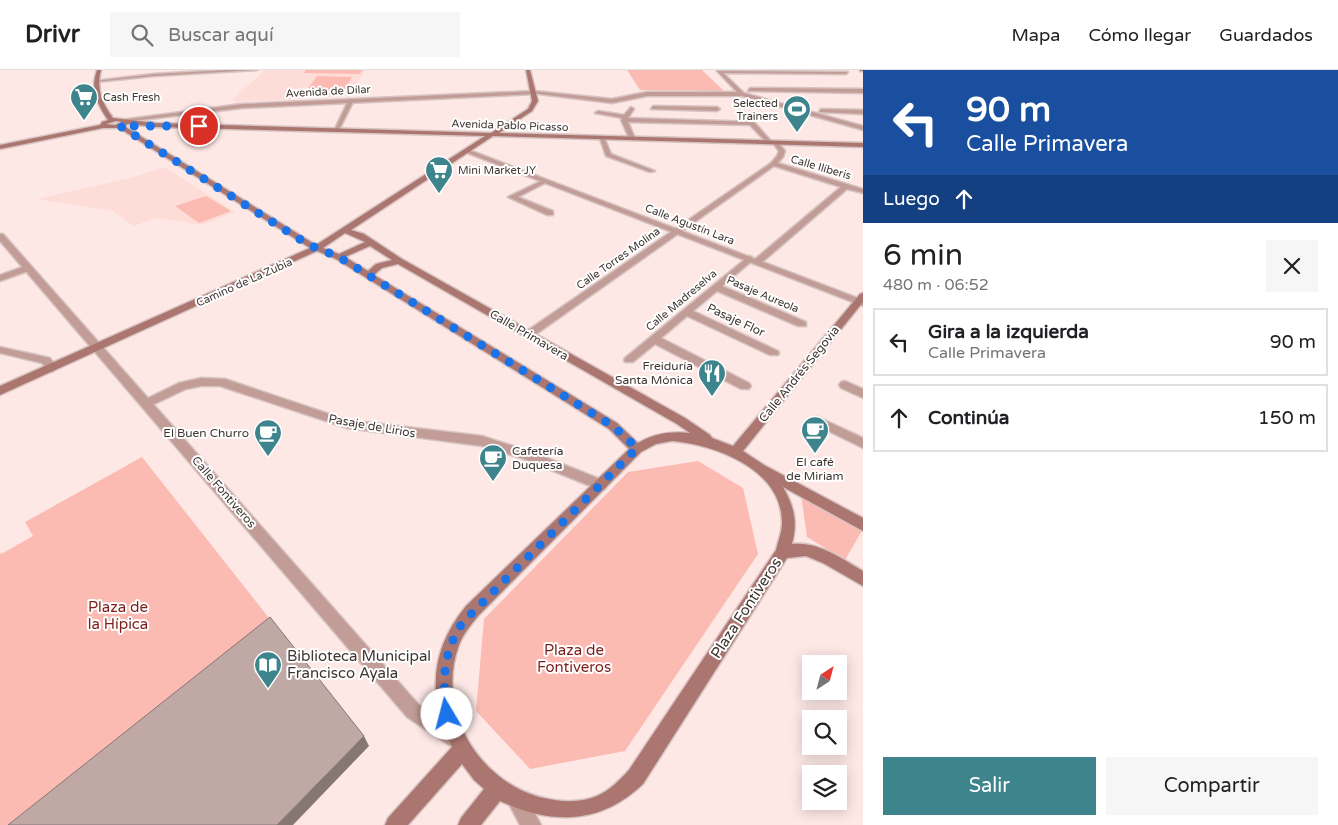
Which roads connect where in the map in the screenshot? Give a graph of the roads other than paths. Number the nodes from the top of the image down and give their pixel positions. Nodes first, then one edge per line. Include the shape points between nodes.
1 (99, 70) edge
2 (255, 70) edge
3 (528, 70) edge
4 (846, 72) dead end
5 (96, 81) junction
6 (863, 91) edge
7 (534, 92) junction
8 (740, 92) junction
9 (351, 100) junction
10 (631, 108) dead end
11 (653, 108) dead end
12 (700, 109) junction
13 (717, 109) dead end
14 (806, 111) junction
15 (863, 112) edge
16 (598, 113) dead end
17 (625, 119) junction
18 (111, 120) junction
19 (710, 122) junction
20 (123, 123) junction
21 (103, 126) junction
22 (863, 128) edge
23 (336, 130) junction
24 (460, 133) junction
25 (494, 134) junction
26 (600, 137) junction
27 (632, 138) junction
28 (772, 142) junction
29 (863, 145) edge
30 (475, 146) junction
31 (0, 147) edge
32 (467, 151) junction
33 (773, 164) junction
34 (652, 171) dead end
35 (545, 181) junction
36 (846, 186) junction
37 (863, 190) edge
38 (550, 213) dead end
39 (344, 230) junction
40 (676, 231) junction
41 (0, 236) edge
42 (370, 243) junction
43 (317, 248) junction
44 (339, 257) junction
45 (753, 260) junction
46 (399, 261) junction
47 (28, 268) junction
48 (368, 274) junction
49 (0, 278) edge
50 (716, 288) junction
51 (862, 300) edge
52 (686, 312) junction
53 (802, 324) dead end
54 (528, 335) junction
55 (654, 339) junction
56 (97, 348) junction
57 (0, 350) edge
58 (774, 353) dead end
59 (629, 360) dead end
60 (52, 368) junction
61 (845, 385) dead end
62 (745, 386) dead end
63 (0, 391) edge
64 (863, 394) edge
65 (146, 404) junction
66 (818, 421) dead end
67 (712, 442) junction
68 (863, 443) edge
69 (637, 448) junction
70 (735, 452) junction
71 (756, 466) junction
72 (600, 484) junction
73 (863, 525) edge
74 (783, 552) junction
75 (863, 579) edge
76 (459, 744) junction
77 (497, 788) junction
78 (517, 800) junction
79 (395, 825) edge
80 (468, 825) edge
81 (530, 825) edge

1 - 5 main road
2 - 5 street
3 - 7 main road
4 - 8 street via 719,72
5 - 18 main road via 98,99
6 - 8 street
7 - 8 street, Avenida de Dílar via 620,100 648,94
7 - 9 street, Avenida de Dílar
7 - 25 main road, Camino de La Zubia via 535,100 530,110
8 - 14 street
9 - 20 street, Avenida de Dílar via 218,108
9 - 23 street
10 - 17 street
11 - 12 street
12 - 13 street
12 - 19 street
14 - 15 street
14 - 22 street
16 - 17 street
17 - 19 street
17 - 27 street
18 - 20 main road
18 - 21 main road
19 - 28 street via 752,124
20 - 21 main road
20 - 23 main road, Avenida Pablo Picasso
20 - 43 main road
21 - 31 main road
23 - 24 main road, Avenida Pablo Picasso
24 - 25 main road, Avenida Pablo Picasso
24 - 30 main road
25 - 26 main road, Avenida Pablo Picasso
25 - 30 main road, Camino de La Zubia
26 - 27 main road, Avenida Pablo Picasso
26 - 34 street via 608,156
27 - 28 main road, Avenida Pablo Picasso
28 - 29 main road, Avenida Pablo Picasso
28 - 33 street via 782,151
30 - 32 main road, Camino de La Zubia
32 - 35 street, Calle Agustín Lara
32 - 39 main road, Camino de La Zubia
33 - 36 street, Calle Ilíberis
33 - 40 street, Calle Torres Molina
35 - 38 street via 512,197
35 - 40 street, Calle Agustín Lara
36 - 37 street, Calle Ilíberis
36 - 45 street, Calle Madreselva
39 - 42 main road, Calle Primavera
39 - 43 main road, Camino de La Zubia
40 - 45 street, Calle Agustín Lara
40 - 54 street, Calle Torres Molina
41 - 47 street, Calle Fontiveros
42 - 44 main road
42 - 46 main road, Calle Primavera
43 - 44 main road
43 - 56 main road, Camino de La Zubia
44 - 48 main road
45 - 50 street, Calle Madreselva
45 - 51 street, Calle Agustín Lara
46 - 48 main road via 379,266
46 - 54 main road, Calle Primavera
47 - 49 street
47 - 56 street, Calle Fontiveros
48 - 69 main road via 613,426
50 - 52 street, Calle Madreselva
50 - 53 street, Pasaje Aureola
51 - 70 main road, Calle Andrés Segovia
52 - 55 street, Calle Madreselva
52 - 58 street, Pasaje Flor
54 - 67 main road, Calle Primavera via 681,421
55 - 59 street, Calle Madreselva
55 - 62 street
56 - 60 main road, Camino de La Zubia
56 - 65 street, Calle Fontiveros
57 - 60 street via 46,360
60 - 63 main road, Camino de La Zubia
61 - 64 street
65 - 72 street, Pasaje de Lirios via 183,386 221,382 347,424 482,442 528,455
65 - 76 street, Calle Fontiveros via 413,711
66 - 68 street
67 - 69 main road, Plaza Fontiveros via 672,436
67 - 70 main road, Plaza Fontiveros
69 - 72 main road, Plaza Fontiveros
70 - 71 main road, Plaza Fontiveros
71 - 73 main road
71 - 74 main road, Plaza Fontiveros via 776,488 787,511 788,531
72 - 76 main road, Plaza Fontiveros via 472,611 457,631 446,659 444,684 447,714
74 - 75 main road via 806,549
74 - 78 main road, Plaza Fontiveros via 636,778 626,788 601,805 585,810 562,812
76 - 77 main road, Plaza Fontiveros via 478,770
76 - 79 main road
77 - 78 main road, Plaza Fontiveros
77 - 80 main road
78 - 81 street

